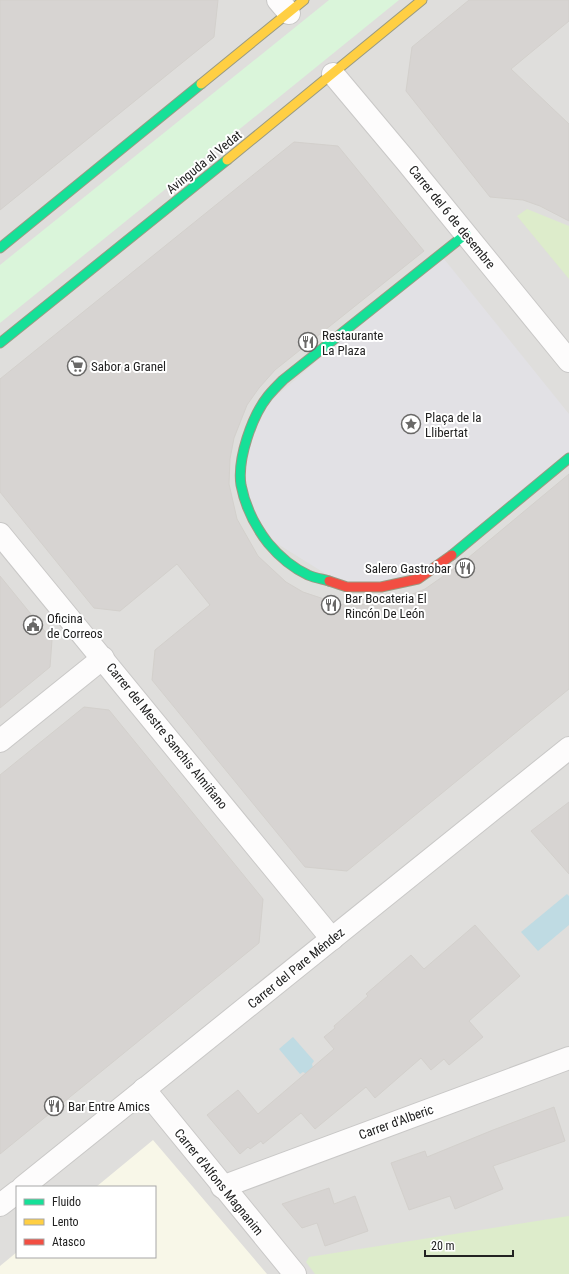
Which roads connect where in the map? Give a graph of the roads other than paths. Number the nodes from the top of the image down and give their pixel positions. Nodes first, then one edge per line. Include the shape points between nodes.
1 (422, 0) edge
2 (290, 4) edge
3 (333, 74) junction
4 (466, 234) junction
5 (0, 248) edge
6 (0, 343) edge
7 (569, 361) edge
8 (569, 458) edge
9 (0, 534) edge
10 (103, 658) junction
11 (0, 741) edge
12 (569, 748) edge
13 (332, 939) junction
14 (569, 1058) edge
15 (144, 1089) junction
16 (24, 1186) edge
17 (222, 1187) junction
18 (16, 1193) edge
19 (0, 1205) edge
20 (295, 1274) edge

1 - 3 street, Avinguda al Vedat
2 - 5 street
3 - 4 street, Carrer del 6 de desembre
3 - 6 street, Avinguda al Vedat
4 - 7 street, Carrer del 6 de desembre
4 - 8 street via 283,380 268,396 248,435 242,460 241,484 248,510 260,533 278,555 308,575 347,587 381,587 418,579 449,558
9 - 10 street, Carrer del Mestre Sanchis Almiñano
10 - 11 street
10 - 13 street, Carrer del Mestre Sanchis Almiñano
12 - 13 street, Carrer del Pare Méndez
13 - 15 street, Carrer del Pare Méndez
14 - 17 street, Carrer d'Alberic
15 - 16 street, Carrer del Pare Méndez
15 - 17 street, Carrer d'Alfons Magnanim
17 - 20 street, Carrer d'Alfons Magnanim
18 - 19 street

